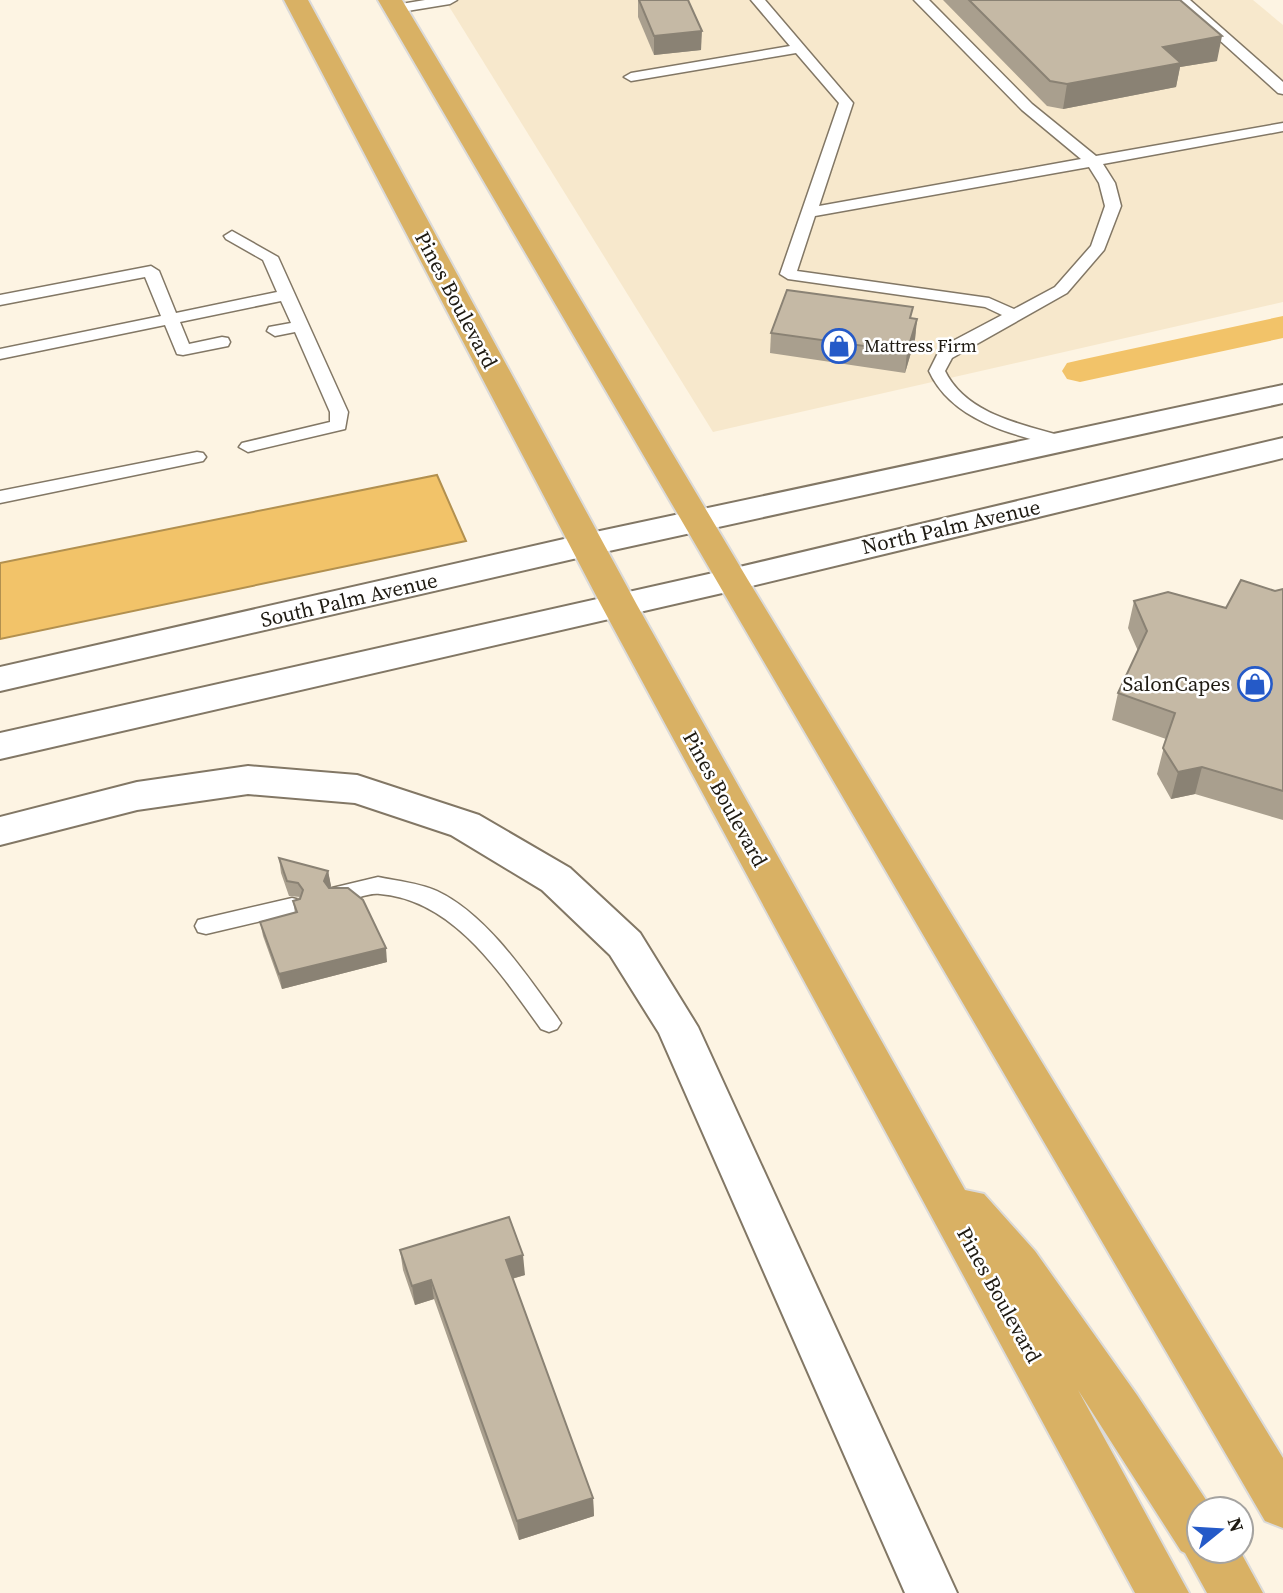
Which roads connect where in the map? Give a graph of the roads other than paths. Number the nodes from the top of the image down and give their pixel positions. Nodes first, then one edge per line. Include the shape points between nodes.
1 (296, 0) edge
2 (450, 0) edge
3 (758, 0) edge
4 (921, 0) edge
5 (1182, 0) edge
6 (393, 4) edge
7 (800, 48) junction
8 (631, 77) dead end
9 (1283, 90) edge
10 (1283, 127) edge
11 (1094, 162) junction
12 (808, 213) junction
13 (233, 236) dead end
14 (287, 295) junction
15 (0, 300) edge
16 (1016, 316) junction
17 (168, 318) junction
18 (301, 326) junction
19 (275, 331) dead end
20 (222, 342) dead end
21 (0, 354) edge
22 (1283, 394) edge
23 (1063, 442) junction
24 (248, 447) dead end
25 (1283, 448) edge
26 (197, 457) dead end
27 (0, 497) edge
28 (698, 520) junction
29 (586, 545) junction
30 (731, 580) junction
31 (618, 606) junction
32 (0, 679) edge
33 (0, 747) edge
34 (0, 831) edge
35 (340, 894) edge
36 (292, 905) edge
37 (206, 926) dead end
38 (550, 1023) dead end
39 (924, 1160) junction
40 (1283, 1504) edge
41 (1185, 1512) edge
42 (1219, 1565) edge
43 (931, 1593) edge
44 (1163, 1593) edge
45 (1237, 1593) edge

1 - 29 highway, Pines Boulevard
2 - 6 lane
3 - 7 lane
4 - 11 lane via 1027,107
5 - 9 lane
6 - 28 highway
7 - 8 lane
7 - 12 lane via 846,103
10 - 11 lane
11 - 12 lane
11 - 16 lane via 1107,183 1113,206 1098,247 1061,290
12 - 16 lane via 788,274 989,303
13 - 14 lane via 270,257
14 - 17 lane
14 - 18 lane
15 - 17 lane via 150,271
16 - 23 lane via 955,347 940,363 939,379 944,389 968,407
17 - 20 lane via 183,350
17 - 21 lane
18 - 19 lane
18 - 24 lane via 339,412 339,425
22 - 23 main road
23 - 28 main road
25 - 30 main road, North Palm Avenue
26 - 27 lane
28 - 29 main road, South Palm Avenue
28 - 30 highway
29 - 31 highway, Pines Boulevard
29 - 32 main road, South Palm Avenue
30 - 31 main road, North Palm Avenue
30 - 40 highway
31 - 33 main road
31 - 39 highway, Pines Boulevard
34 - 43 main road via 137,796 248,780 357,789 466,825 556,879 625,944 677,1027
35 - 38 lane via 378,885 429,897 470,928 513,973
36 - 37 lane
39 - 41 highway via 1019,1265
39 - 44 highway, Pines Boulevard
42 - 45 highway

